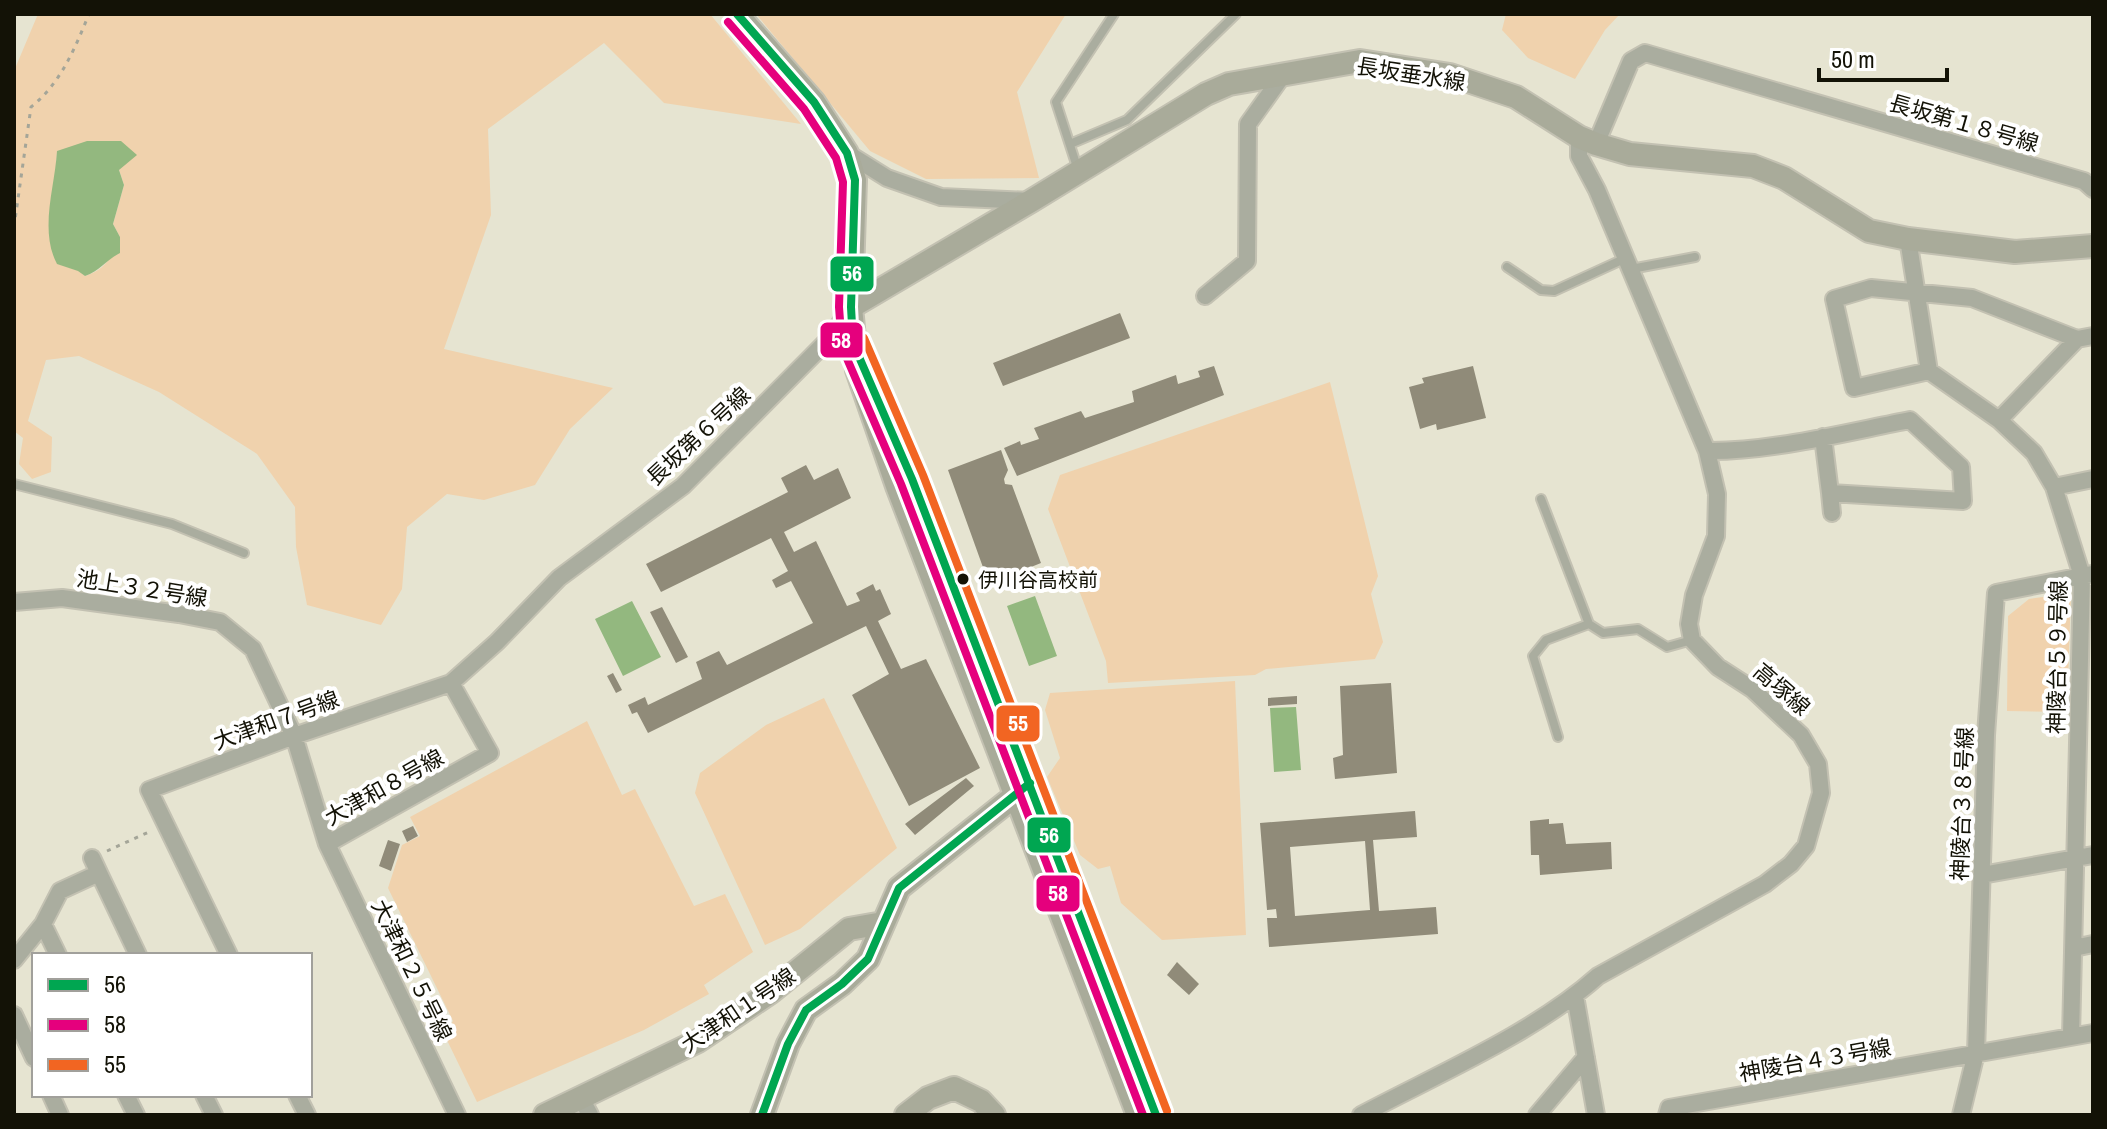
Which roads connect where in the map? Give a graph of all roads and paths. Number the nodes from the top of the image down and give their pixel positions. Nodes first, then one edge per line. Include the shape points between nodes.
1 (89, 14) edge
2 (737, 14) edge
3 (1114, 14) edge
4 (1236, 14) edge
5 (1283, 75) junction
6 (1588, 141) junction
7 (1070, 144) junction
8 (847, 153) junction
9 (1078, 171) junction
10 (2093, 189) edge
11 (1031, 201) junction
12 (14, 227) edge
13 (1908, 239) junction
14 (2093, 246) edge
15 (1695, 257) dead end
16 (1629, 263) junction
17 (1507, 267) dead end
18 (1918, 293) junction
19 (1205, 296) dead end
20 (851, 307) junction
21 (2085, 338) edge
22 (1929, 371) junction
23 (1999, 420) junction
24 (1823, 437) junction
25 (1707, 451) junction
26 (2093, 479) edge
27 (14, 484) edge
28 (2054, 487) junction
29 (1830, 493) junction
30 (1541, 499) dead end
31 (1832, 513) dead end
32 (244, 553) dead end
33 (2088, 575) edge
34 (559, 578) joint
35 (14, 602) edge
36 (1589, 624) junction
37 (1692, 640) junction
38 (2086, 679) edge
39 (451, 683) junction
40 (294, 736) junction
41 (1558, 737) dead end
42 (2085, 769) edge
43 (1023, 789) junction
44 (165, 824) junction
45 (327, 844) junction
46 (2093, 855) edge
47 (2076, 858) junction
48 (96, 865) junction
49 (1982, 875) junction
50 (883, 923) junction
51 (43, 924) junction
52 (2093, 944) edge
53 (2074, 948) junction
54 (57, 953) edge
55 (137, 953) edge
56 (228, 953) edge
57 (14, 960) edge
58 (1575, 996) junction
59 (14, 1015) edge
60 (2093, 1033) edge
61 (2071, 1036) junction
62 (1976, 1053) junction
63 (32, 1054) edge
64 (1586, 1057) junction
65 (127, 1097) edge
66 (205, 1097) edge
67 (298, 1097) edge
68 (586, 1106) edge
69 (136, 1115) edge
70 (214, 1115) edge
71 (307, 1115) edge
72 (457, 1115) edge
73 (545, 1115) edge
74 (762, 1115) edge
75 (906, 1115) edge
76 (994, 1115) edge
77 (1138, 1115) edge
78 (1156, 1115) edge
79 (1361, 1115) edge
80 (1537, 1115) edge
81 (1596, 1115) edge
82 (1667, 1115) edge
83 (1961, 1115) edge

1 - 12 path via 48,93 31,107
2 - 8 main road via 814,102
3 - 7 lane via 1056,102
4 - 7 lane via 1127,120
5 - 6 main road, 長坂垂水線 via 1360,61 1450,75 1516,97
5 - 9 main road, 長坂垂水線 via 1229,84 1206,94
5 - 19 street via 1248,124 1247,261
6 - 10 street, 長坂第１８号線 via 1631,61 1645,53 2084,181
6 - 13 main road, 長坂垂水線 via 1630,154 1753,166 1784,178 1869,231
6 - 16 street via 1579,156
7 - 9 lane
8 - 11 street via 887,178 941,197
8 - 20 main road via 855,180
9 - 11 main road, 長坂垂水線
11 - 20 main road, 長坂垂水線
13 - 14 main road, 長坂垂水線 via 2015,252
13 - 18 street
15 - 16 lane
16 - 17 lane via 1554,291 1541,290
16 - 25 street
18 - 21 street via 1972,298
18 - 22 street
18 - 22 street via 1871,288 1834,299 1854,388
20 - 34 street, 長坂第６号線 via 830,338 683,486
20 - 43 main road via 857,370 897,486
21 - 23 street
22 - 23 street, 神陵台５９号線
23 - 28 street, 神陵台５９号線 via 2034,453
24 - 25 street
24 - 29 street
24 - 29 street via 1910,420 1961,467 1963,501
25 - 37 street via 1717,494 1716,536 1694,595
26 - 28 street
27 - 32 lane via 172,524
28 - 33 street, 神陵台５９号線
29 - 31 street
30 - 36 lane
33 - 38 street, 神陵台５９号線
33 - 49 street, 神陵台３８号線 via 1996,593
34 - 39 street, 大津和７号線
35 - 40 street, 池上３２号線 via 62,598 220,622 253,649
36 - 37 lane via 1603,633 1638,629 1667,647
36 - 41 lane via 1546,640 1533,656
37 - 58 street, 高塚線 via 1801,735 1818,764 1821,793 1806,846 1765,884 1598,976
38 - 42 street, 神陵台５９号線
39 - 40 street, 大津和７号線
39 - 45 street, 大津和８号線 via 490,753
40 - 44 street, 大津和７号線 via 149,790
40 - 45 street, 大津和８号線
42 - 47 street, 神陵台５９号線
43 - 50 main road via 899,888
43 - 77 main road
43 - 78 main road
44 - 48 path
44 - 56 street, 大津和７号線
45 - 72 street, 大津和２５号線
46 - 47 street
47 - 49 street
47 - 53 street, 神陵台５９号線
48 - 51 street via 60,891
48 - 55 street
49 - 62 street, 神陵台３８号線
50 - 68 main road, 大津和１号線 via 849,929 771,992
50 - 74 main road via 868,959 806,1010
51 - 54 street
51 - 57 street
52 - 53 street
53 - 61 street, 神陵台５９号線
58 - 64 street
58 - 79 street, 高塚線
59 - 63 street
60 - 61 street
61 - 62 street
62 - 82 street, 神陵台４３号線 via 1669,1108
62 - 83 street, 神陵台３８号線
64 - 80 street
64 - 81 street
65 - 69 street
66 - 70 street
67 - 71 street
68 - 73 main road, 大津和１号線
75 - 76 main road via 928,1098 954,1088 981,1101

